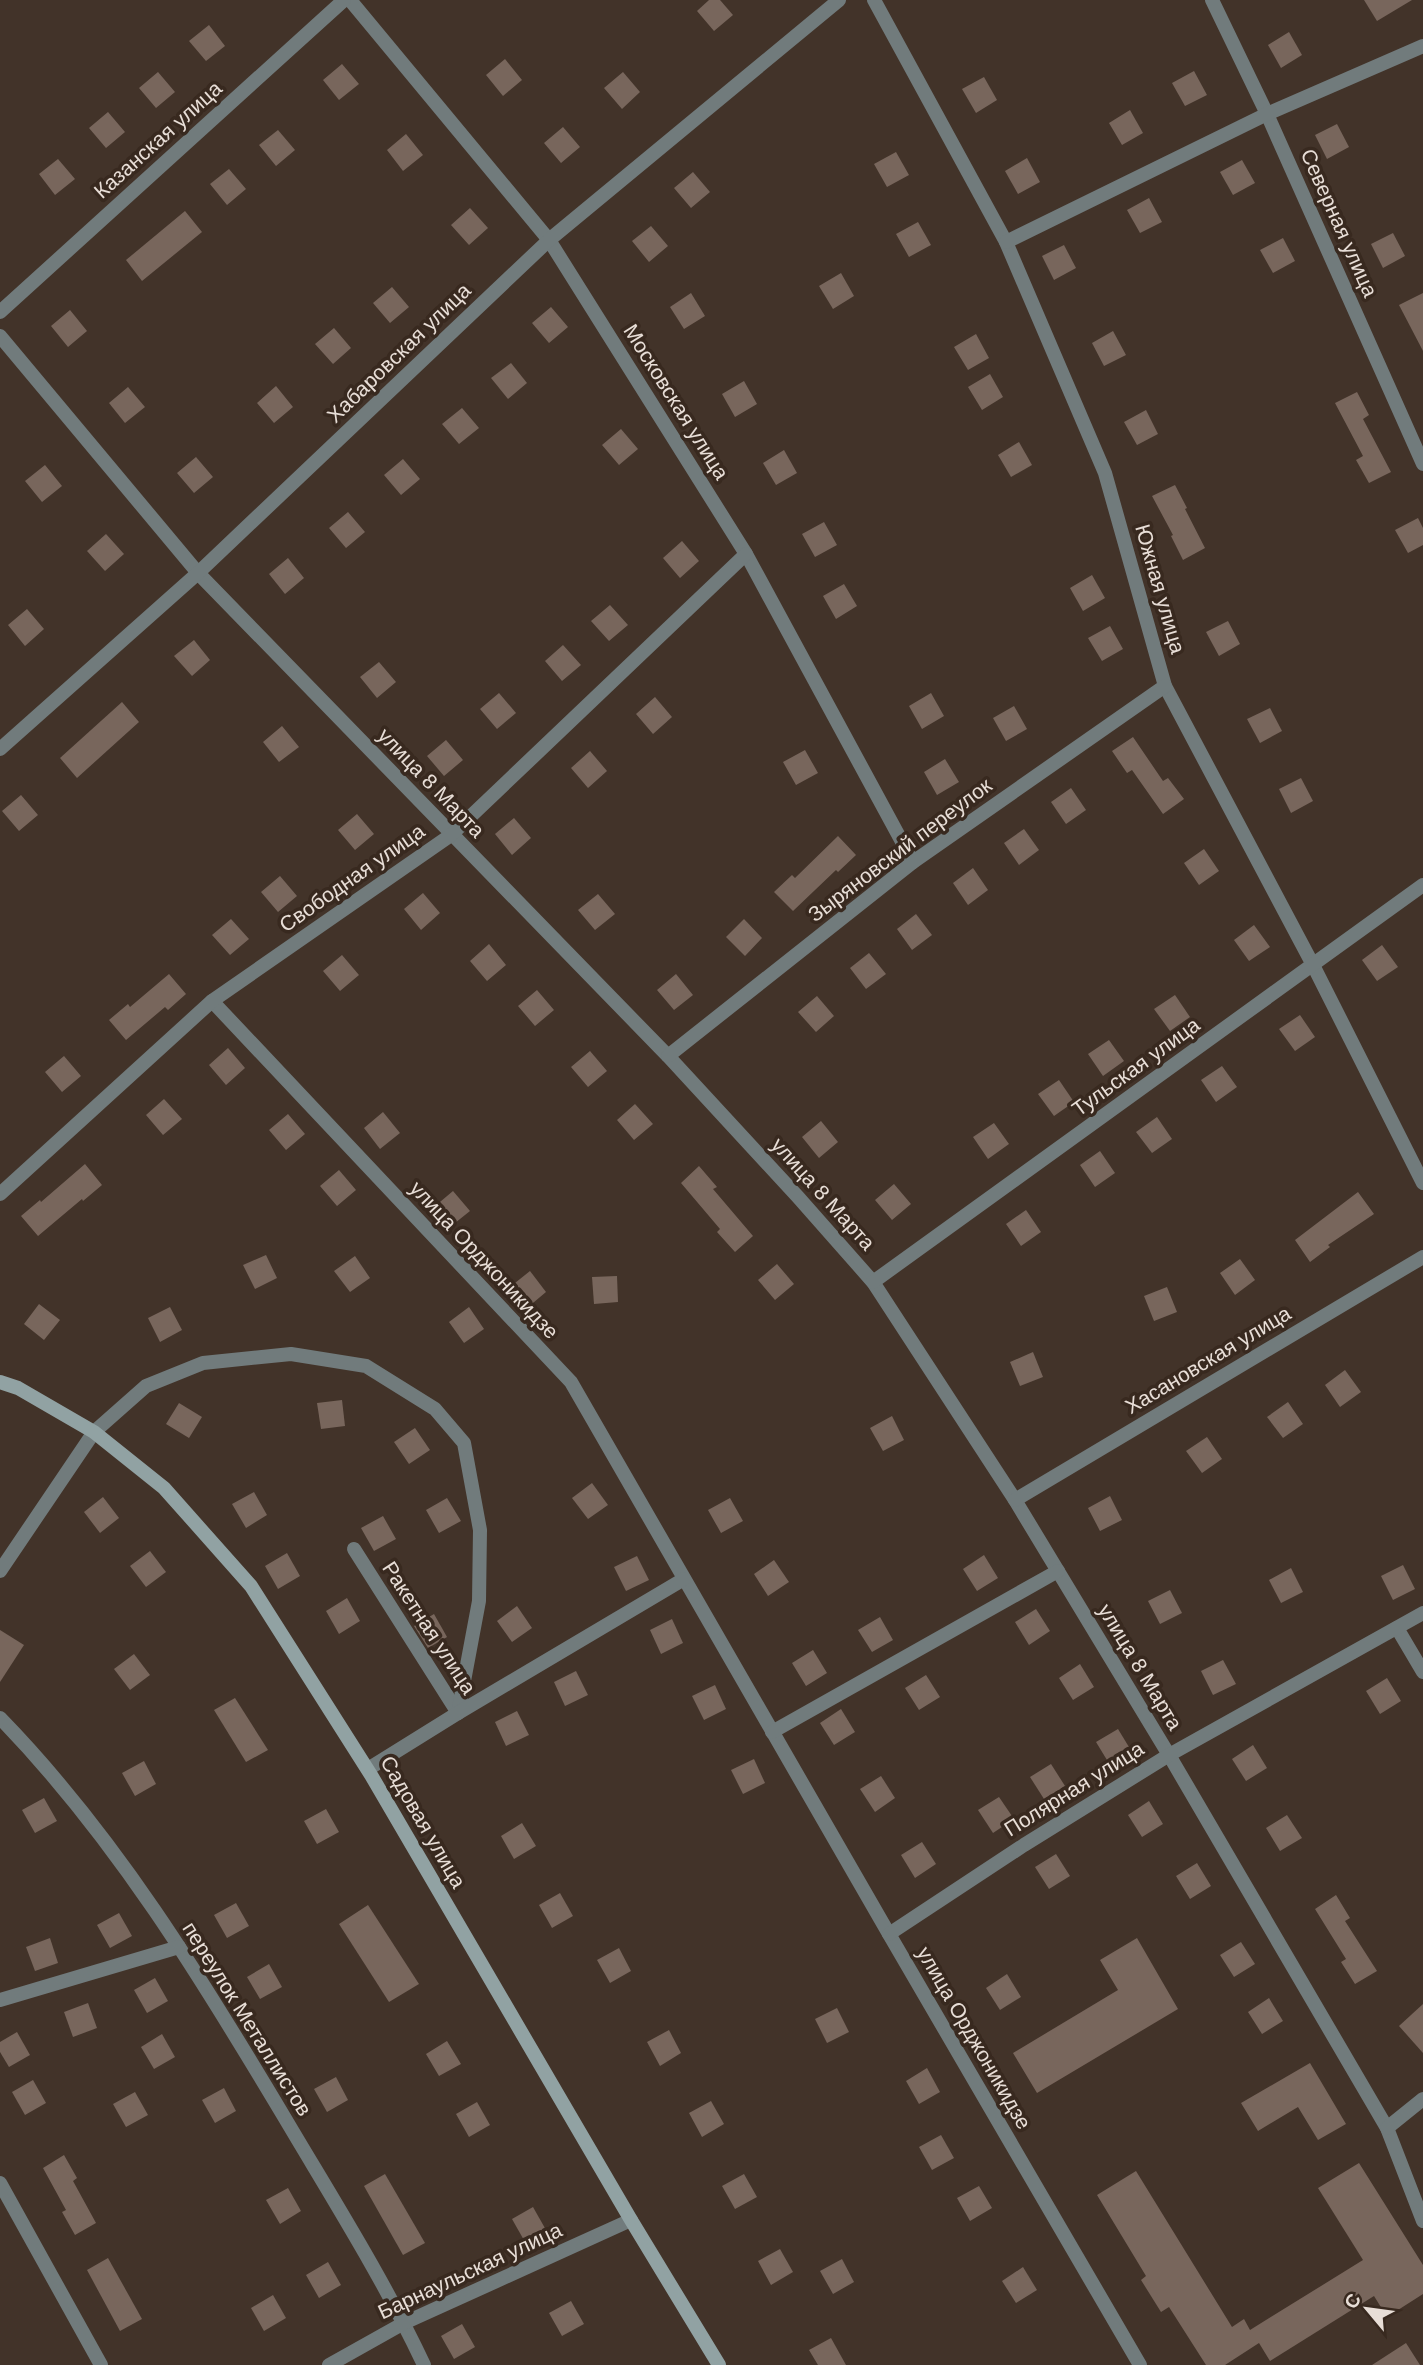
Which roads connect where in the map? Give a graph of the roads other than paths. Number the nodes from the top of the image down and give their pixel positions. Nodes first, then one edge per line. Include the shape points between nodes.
1 (344, 0) edge
2 (351, 0) edge
3 (839, 0) edge
4 (873, 0) edge
5 (1212, 0) edge
6 (1423, 46) edge
7 (1267, 114) junction
8 (549, 240) junction
9 (1006, 242) junction
10 (0, 312) edge
11 (0, 336) edge
12 (1423, 464) edge
13 (747, 554) junction
14 (198, 573) junction
15 (1165, 687) junction
16 (0, 749) edge
17 (452, 835) junction
18 (913, 862) junction
19 (1423, 885) edge
20 (1313, 965) junction
21 (212, 1000) junction
22 (668, 1056) junction
23 (1423, 1183) edge
24 (0, 1194) edge
25 (1423, 1257) edge
26 (873, 1282) junction
27 (0, 1382) edge
28 (94, 1432) junction
29 (1015, 1500) junction
30 (354, 1549) dead end
31 (0, 1571) edge
32 (1058, 1571) junction
33 (684, 1579) junction
34 (1423, 1614) edge
35 (1397, 1628) junction
36 (1423, 1672) edge
37 (458, 1713) junction
38 (0, 1718) edge
39 (772, 1732) junction
40 (1169, 1755) junction
41 (368, 1769) junction
42 (888, 1934) junction
43 (179, 1947) junction
44 (0, 2000) edge
45 (1423, 2099) edge
46 (1387, 2128) junction
47 (0, 2183) edge
48 (631, 2220) junction
49 (1423, 2221) edge
50 (404, 2323) junction
51 (101, 2365) edge
52 (329, 2365) edge
53 (424, 2365) edge
54 (719, 2365) edge
55 (1140, 2365) edge

1 - 10 street, Казанская улица
2 - 8 street, Московская улица
3 - 8 street, Хабаровская улица
4 - 9 street, Южная улица
5 - 7 street, Северная улица
6 - 7 street
7 - 9 street
7 - 12 street, Северная улица
8 - 13 street, Московская улица
8 - 14 street, Хабаровская улица
9 - 15 street, Южная улица via 1105,473
11 - 14 street, улица 8 Марта
13 - 17 street, Свободная улица
13 - 18 street, Московская улица
14 - 16 street, Хабаровская улица
14 - 17 street, улица 8 Марта
15 - 18 street, Зыряновский переулок
15 - 20 street, Южная улица
17 - 21 street, Свободная улица
17 - 22 street, улица 8 Марта
18 - 22 street, Зыряновский переулок
19 - 20 street, Тульская улица
20 - 23 street, Южная улица
20 - 26 street, Тульская улица
21 - 24 street, Свободная улица
21 - 33 street, улица Орджоникидзе via 571,1382
22 - 26 street, улица 8 Марта
25 - 29 street, Хасановская улица
26 - 29 street, улица 8 Марта
27 - 28 street, Садовая улица
28 - 31 street, Ракетная улица
28 - 37 street, Ракетная улица via 146,1386 203,1363 291,1354 366,1366 435,1409 464,1443 480,1530 479,1601
28 - 41 street, Садовая улица via 164,1488 251,1586
29 - 32 street, улица 8 Марта
30 - 37 street, Ракетная улица
32 - 39 street
32 - 40 street, улица 8 Марта
33 - 37 street
33 - 39 street, улица Орджоникидзе
34 - 35 street, Полярная улица
35 - 36 street
35 - 40 street, Полярная улица
37 - 41 street
38 - 43 street, переулок Металлистов via 41,1760
39 - 42 street, улица Орджоникидзе
40 - 42 street, Полярная улица
40 - 46 street, улица 8 Марта
41 - 48 street, Садовая улица
42 - 55 street, улица Орджоникидзе
43 - 44 street
43 - 50 street, переулок Металлистов via 215,2000
45 - 46 street
46 - 49 street, улица 8 Марта
47 - 51 street
48 - 50 street, Барнаульская улица
48 - 54 street, Садовая улица
50 - 52 street, Барнаульская улица
50 - 53 street, переулок Металлистов

